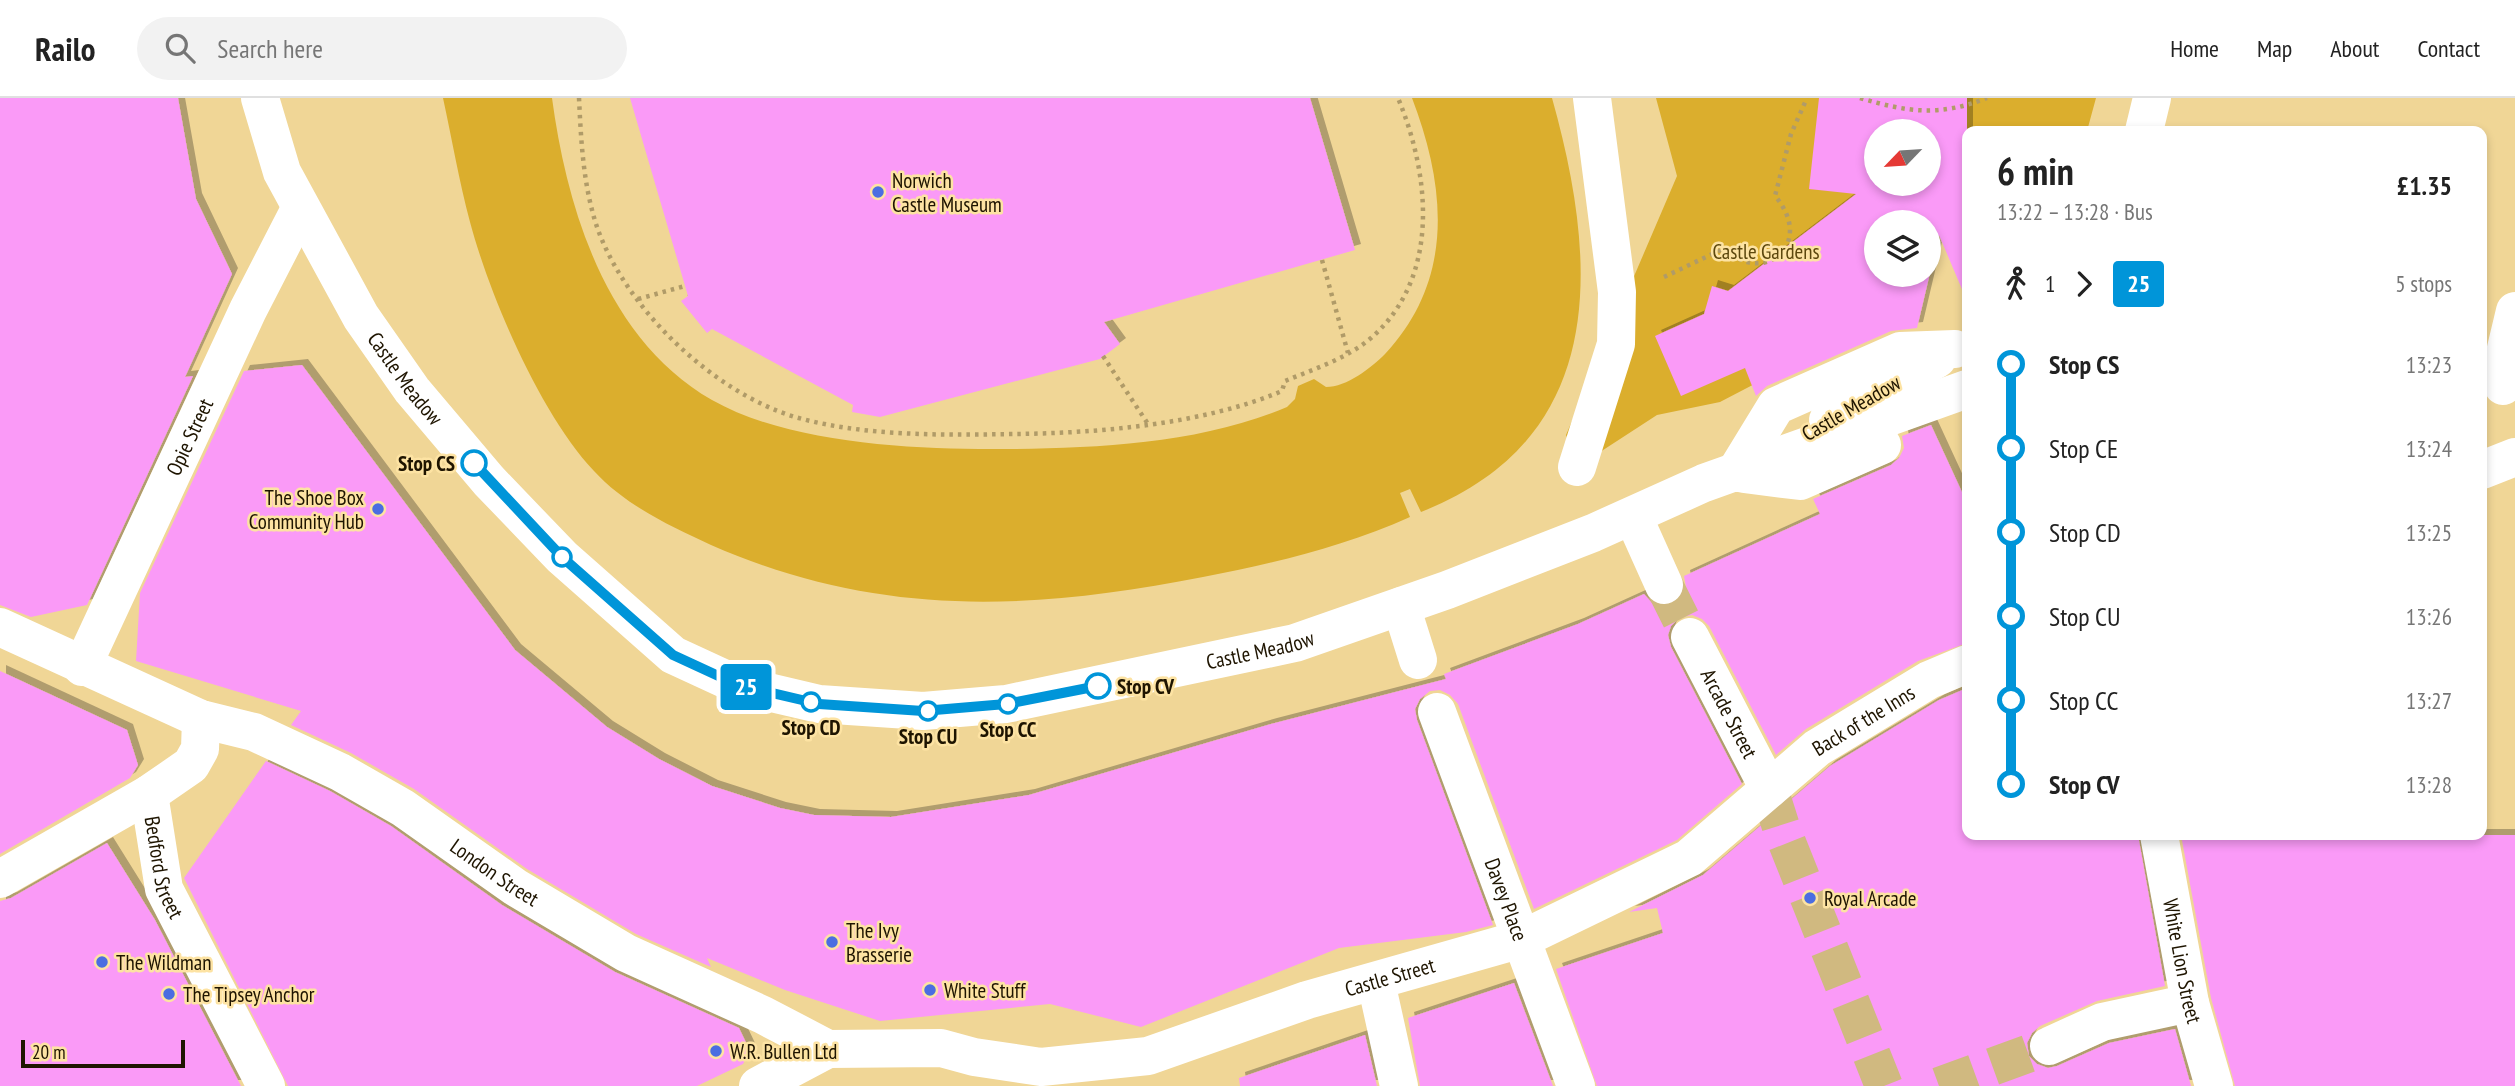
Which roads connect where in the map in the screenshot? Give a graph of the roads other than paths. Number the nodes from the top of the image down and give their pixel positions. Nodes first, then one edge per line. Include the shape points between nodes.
1 (260, 98) edge
2 (1592, 98) edge
3 (2152, 98) edge
4 (2145, 126) edge
5 (300, 209) junction
6 (2515, 311) edge
7 (1961, 346) edge
8 (2500, 385) edge
9 (1962, 391) edge
10 (1962, 408) edge
11 (2515, 457) edge
12 (1577, 467) dead end
13 (2487, 468) edge
14 (1735, 473) junction
15 (1633, 516) junction
16 (1664, 585) tunnel mouth
17 (1401, 606) junction
18 (0, 627) edge
19 (1690, 637) tunnel mouth
20 (1418, 660) dead end
21 (1962, 666) edge
22 (82, 667) junction
23 (1437, 712) dead end
24 (201, 719) junction
25 (1769, 789) junction
26 (149, 794) junction
27 (2160, 840) edge
28 (0, 879) edge
29 (1522, 939) junction
30 (1376, 982) junction
31 (2190, 1003) junction
32 (2049, 1046) tunnel mouth
33 (828, 1049) junction
34 (972, 1072) edge
35 (267, 1086) edge
36 (758, 1086) edge
37 (1399, 1086) edge
38 (1576, 1086) edge
39 (2214, 1086) edge

1 - 5 street, Castle Meadow via 282,172
2 - 12 street via 1630,289
3 - 4 street
5 - 17 street, Castle Meadow via 361,317 412,390 489,481 562,557 673,655 738,685 819,704 923,711 1006,704 1295,643
5 - 22 street, Opie Street via 248,310
6 - 8 street
7 - 14 street, Castle Meadow
9 - 14 street, Castle Meadow
10 - 14 street via 1800,481
11 - 13 street
14 - 15 street, Castle Meadow
15 - 16 street
15 - 17 street, Castle Meadow
17 - 20 street
18 - 22 street, London Street
19 - 25 street, Arcade Street
21 - 25 street, Back of the Inns via 1857,722 1817,748
22 - 24 street, London Street
23 - 29 street, Davey Place
24 - 26 street via 200,749 191,765
24 - 33 street, London Street via 254,732 340,772 403,807 515,887 626,953
25 - 29 street, Castle Street via 1689,859
26 - 28 street
26 - 35 street, Bedford Street via 164,889
27 - 31 street, White Lion Street
29 - 30 street, Castle Street
29 - 38 street, Davey Place
30 - 34 street, Castle Street via 1307,1000 1148,1056
30 - 37 street
31 - 32 street via 2102,1022
31 - 39 street, White Lion Street
33 - 34 street, London Street via 941,1048
33 - 36 street

